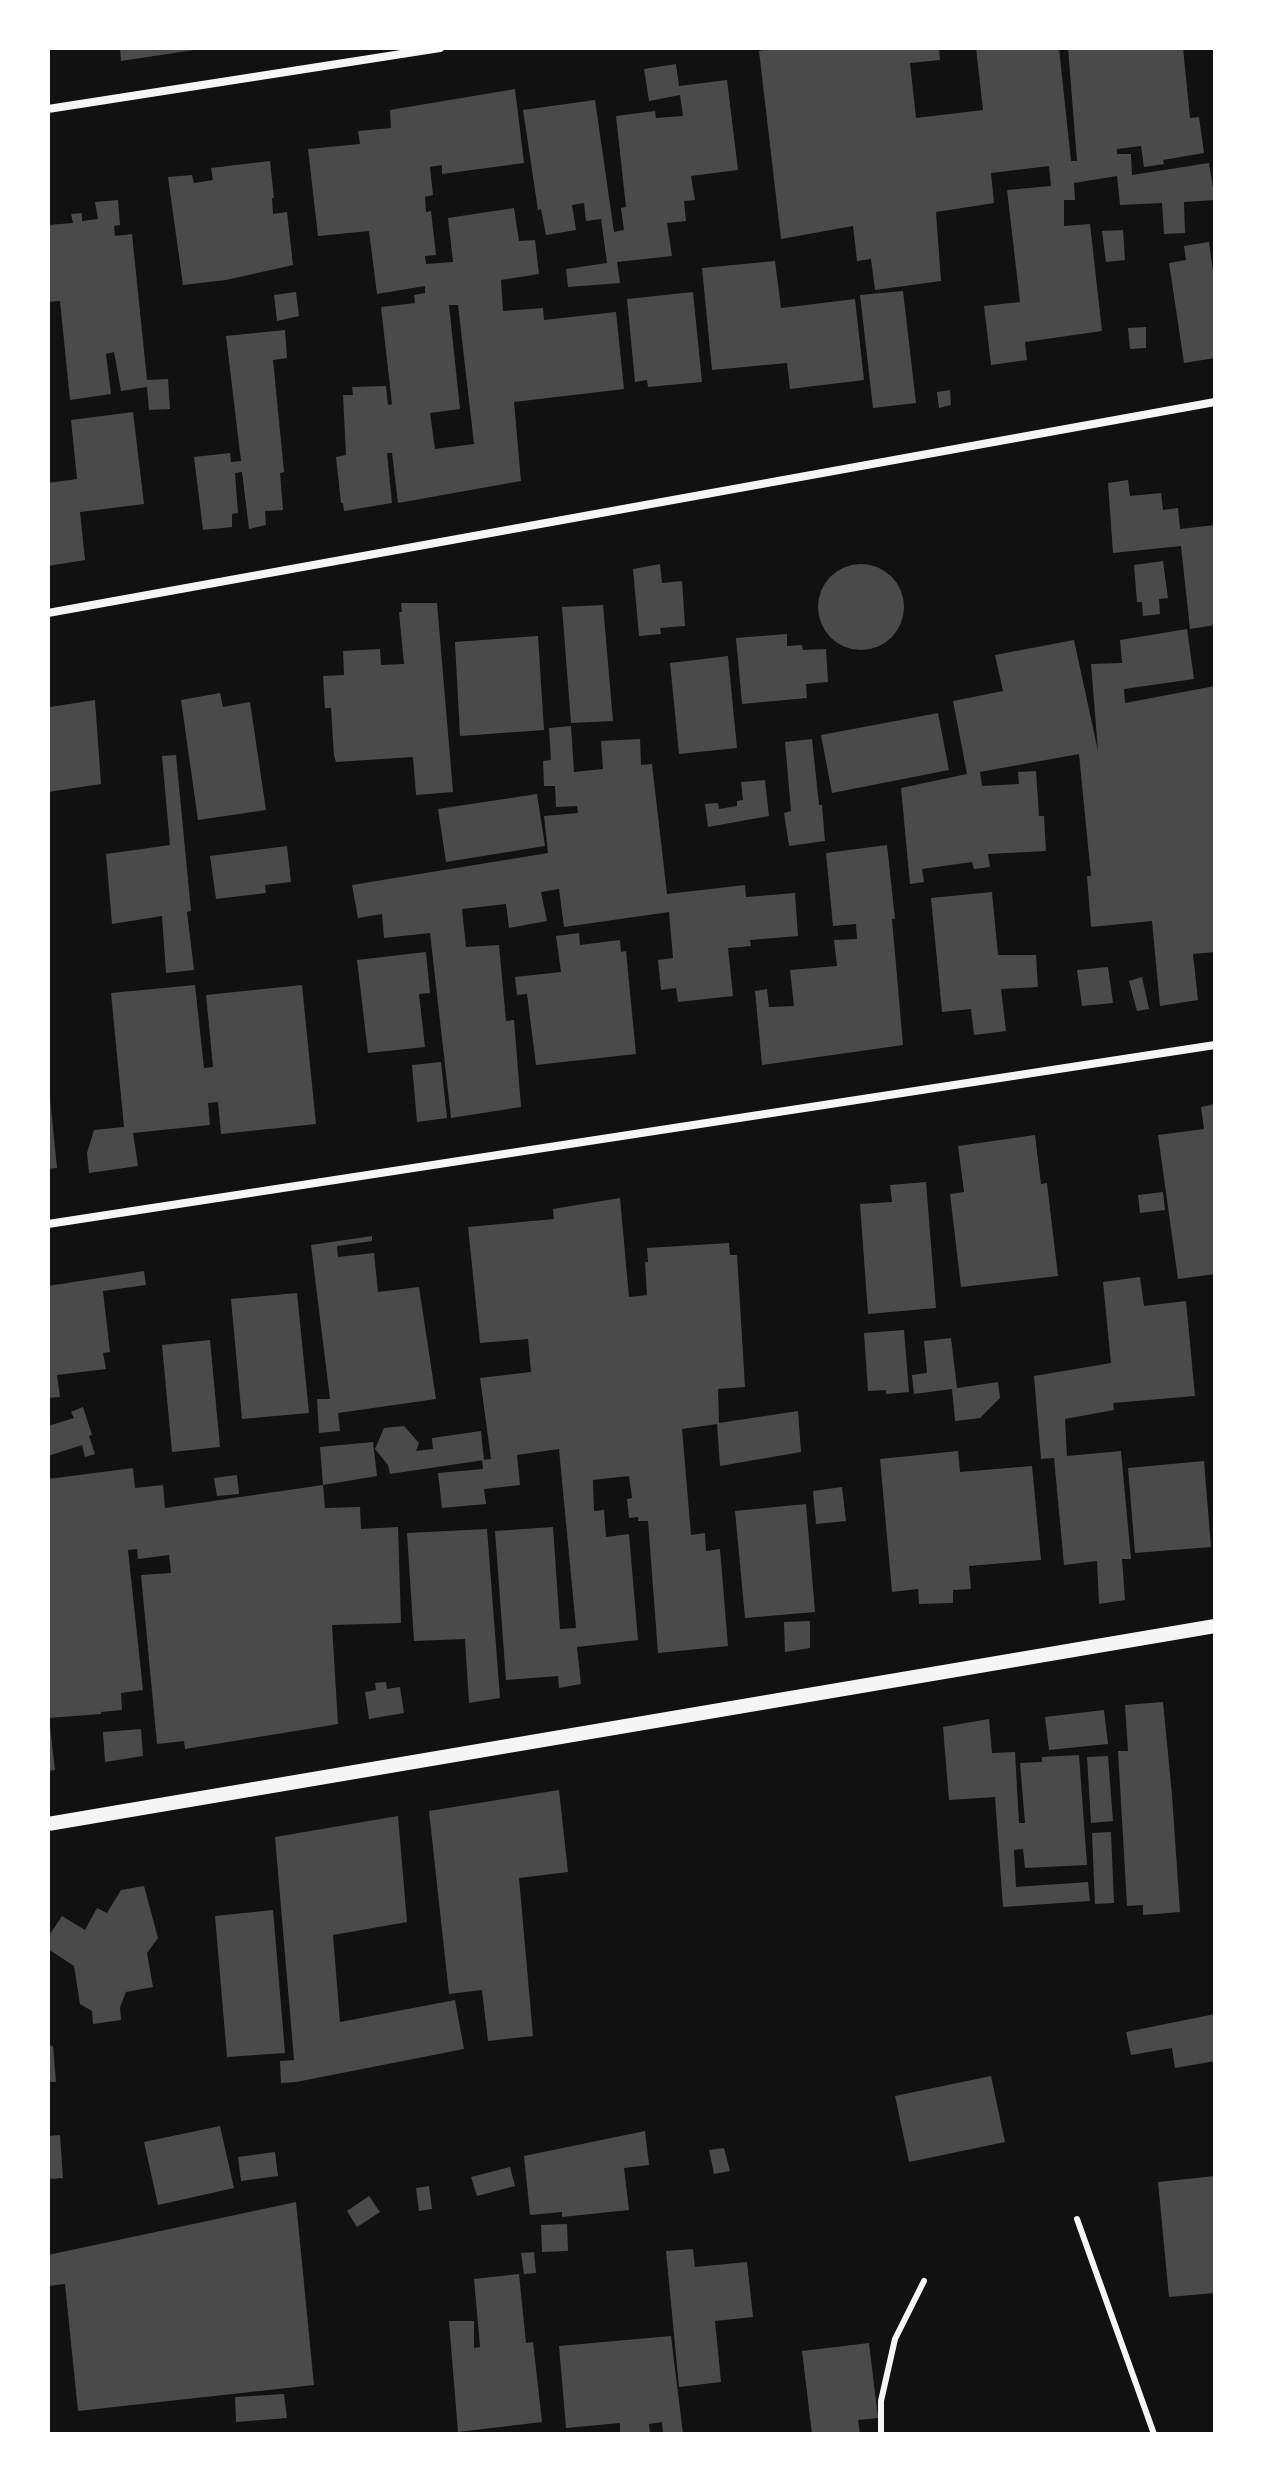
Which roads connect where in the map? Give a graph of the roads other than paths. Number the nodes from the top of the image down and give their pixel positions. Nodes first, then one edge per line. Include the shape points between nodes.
1 (440, 48) edge
2 (48, 109) edge
3 (1215, 402) edge
4 (48, 613) edge
5 (1215, 1045) edge
6 (48, 1224) edge
7 (1215, 1626) edge
8 (48, 1824) edge
9 (1077, 2219) dead end
10 (924, 2281) dead end
11 (881, 2434) edge
12 (1154, 2434) edge

1 - 2 street
3 - 4 street
5 - 6 street
7 - 8 street
9 - 12 lane
10 - 11 lane via 895,2339 881,2401

